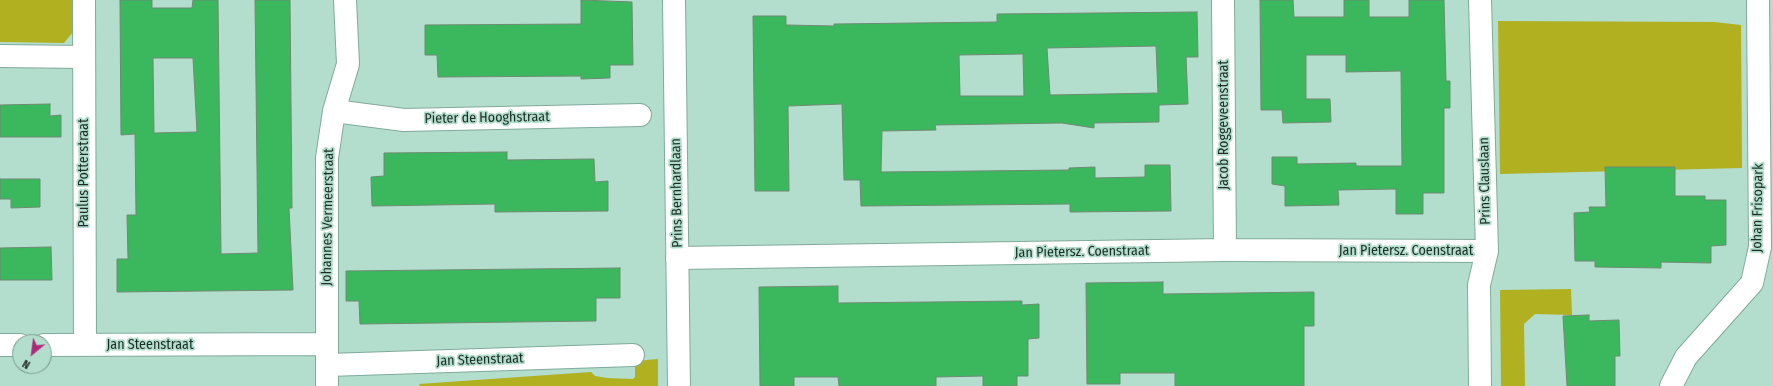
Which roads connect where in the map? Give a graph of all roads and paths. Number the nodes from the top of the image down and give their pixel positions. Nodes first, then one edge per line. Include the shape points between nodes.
1 (84, 0) edge
2 (345, 0) edge
3 (674, 0) edge
4 (1223, 0) edge
5 (1480, 0) edge
6 (1758, 0) edge
7 (0, 56) edge
8 (84, 57) junction
9 (334, 111) junction
10 (640, 115) dead end
11 (1225, 250) junction
12 (1487, 251) junction
13 (677, 258) junction
14 (0, 345) edge
15 (12, 345) edge
16 (52, 345) edge
17 (85, 345) junction
18 (633, 355) dead end
19 (327, 365) edge
20 (679, 386) edge
21 (1480, 386) edge
22 (1671, 386) edge

1 - 8 street, Paulus Potterstraat
2 - 9 street, Johannes Vermeerstraat via 348,64
3 - 13 street, Prins Bernhardlaan
4 - 11 street, Jacob Roggeveenstraat
5 - 12 street, Prins Clauslaan
6 - 22 street, Johan Frisopark via 1760,247 1752,283 1686,357
7 - 8 street
8 - 17 street, Paulus Potterstraat
9 - 10 street, Pieter de Hooghstraat via 404,120
9 - 19 street, Johannes Vermeerstraat via 327,158
11 - 12 street, Jan Pietersz. Coenstraat
11 - 13 street, Jan Pietersz. Coenstraat
12 - 21 street, Prins Clauslaan via 1479,285
13 - 20 street, Prins Bernhardlaan
14 - 15 street
16 - 17 street, Jan Steenstraat
17 - 19 street, Jan Steenstraat
18 - 19 street, Jan Steenstraat

